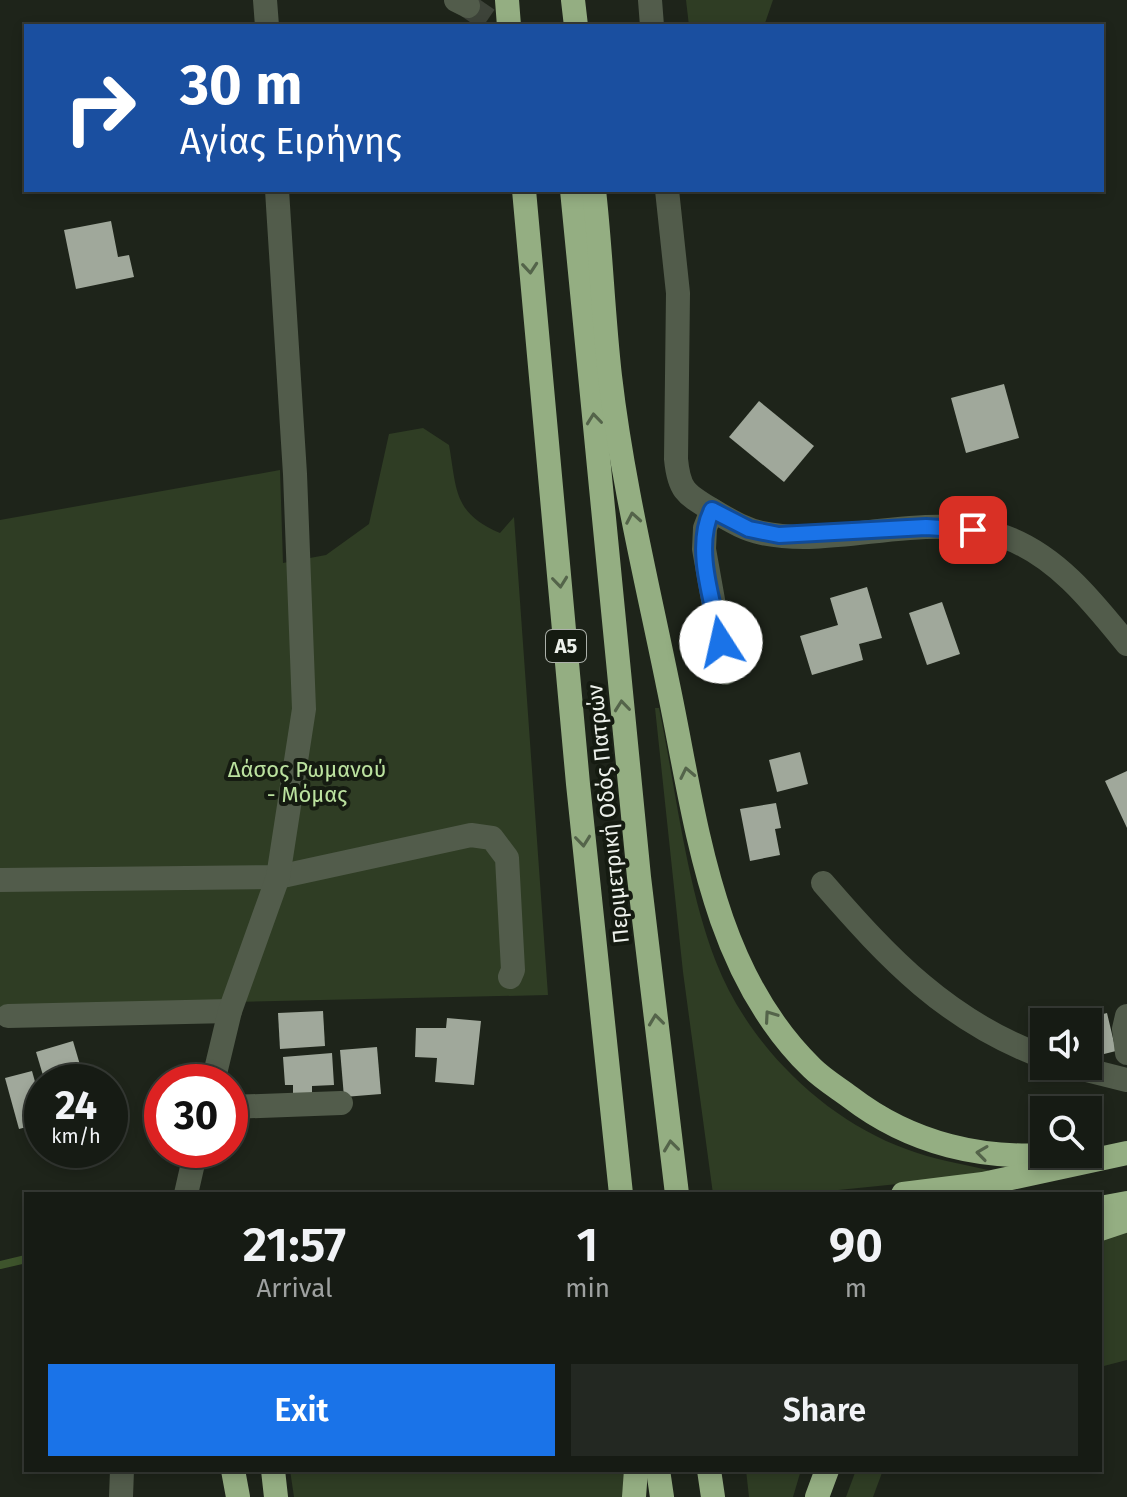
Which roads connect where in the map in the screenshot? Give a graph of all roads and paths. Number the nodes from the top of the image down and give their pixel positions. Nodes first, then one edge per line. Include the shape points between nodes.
1 (265, 0) edge
2 (507, 0) edge
3 (558, 0) edge
4 (573, 0) edge
5 (650, 0) edge
6 (267, 24) edge
7 (509, 24) edge
8 (560, 24) edge
9 (576, 24) edge
10 (652, 24) edge
11 (277, 192) edge
12 (524, 192) edge
13 (572, 192) edge
14 (594, 192) edge
15 (667, 192) edge
16 (712, 510) junction
17 (1118, 615) edge
18 (1127, 644) edge
19 (726, 673) dead end
20 (278, 877) junction
21 (0, 880) edge
22 (823, 883) dead end
23 (510, 977) dead end
24 (230, 1011) junction
25 (8, 1016) dead end
26 (1127, 1016) edge
27 (1030, 1051) edge
28 (1127, 1053) edge
29 (217, 1064) edge
30 (1102, 1074) edge
31 (1127, 1080) edge
32 (341, 1103) dead end
33 (248, 1106) edge
34 (1127, 1144) edge
35 (1102, 1148) edge
36 (1127, 1153) edge
37 (1030, 1154) edge
38 (192, 1168) edge
39 (186, 1192) edge
40 (621, 1192) edge
41 (677, 1192) edge
42 (919, 1192) edge
43 (1127, 1203) edge
44 (1102, 1208) edge
45 (1127, 1220) edge
46 (1102, 1228) edge
47 (122, 1472) edge
48 (233, 1472) edge
49 (273, 1472) edge
50 (636, 1472) edge
51 (658, 1472) edge
52 (709, 1472) edge
53 (826, 1472) edge
54 (121, 1497) edge
55 (238, 1497) edge
56 (276, 1497) edge
57 (634, 1497) edge
58 (662, 1497) edge
59 (713, 1497) edge
60 (817, 1497) edge

1 - 6 street
2 - 7 highway
3 - 8 highway
4 - 9 highway
5 - 10 street
11 - 20 street via 304,709
12 -> 40 highway, Περιμετρική Οδός Πατρών / Α5
41 -> 13 highway, Περιμετρική Οδός Πατρών / Α5 via 639,877
37 -> 14 highway via 985,1154 940,1144 866,1110 812,1068 747,981 711,887 636,538 610,376
15 - 16 street via 678,315 678,479 689,495
16 - 17 street via 749,529 779,535 926,527 1002,536 1036,552
16 - 19 street via 704,549
17 - 18 street
20 - 21 street
20 - 23 street via 471,835 492,838 507,858
20 - 24 street
22 - 27 street via 909,976 991,1033
24 - 25 street
24 - 29 street
26 - 28 street
30 - 31 street
32 - 33 street
34 - 35 highway
36 - 42 highway
38 - 39 street
43 - 44 highway
45 - 46 highway
47 - 54 street
48 - 55 highway
49 - 56 highway
50 - 57 highway
51 - 58 highway
52 - 59 highway
53 - 60 highway

